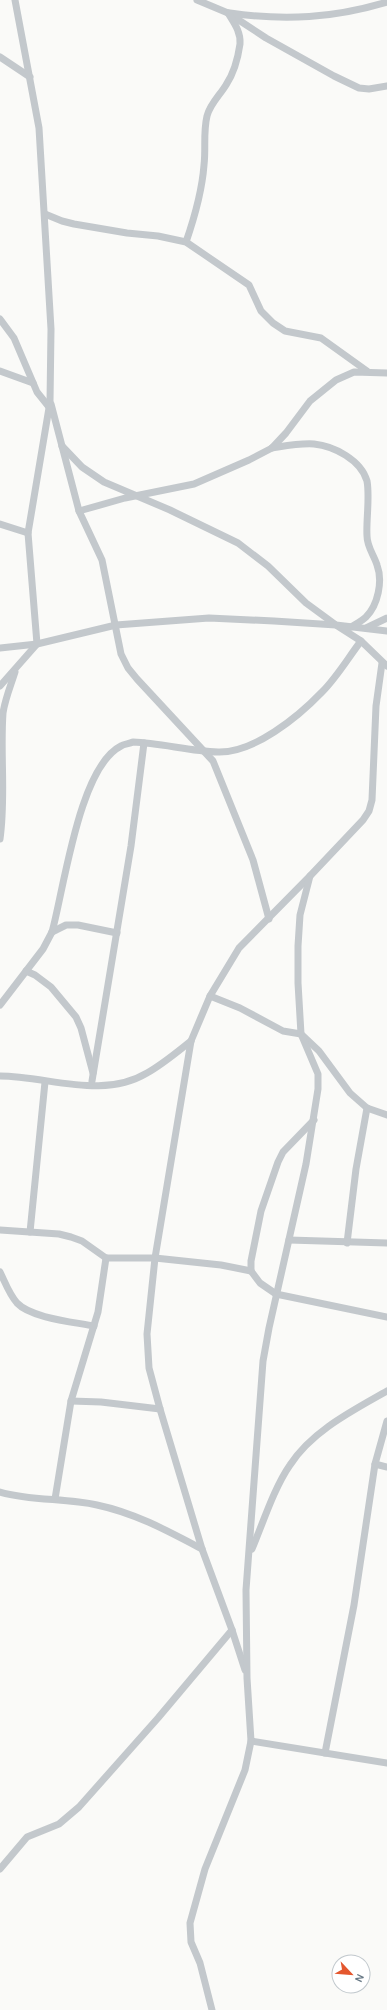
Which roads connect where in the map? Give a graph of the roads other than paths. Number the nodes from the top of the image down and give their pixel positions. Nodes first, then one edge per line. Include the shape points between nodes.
1 (15, 0) edge
2 (197, 0) edge
3 (387, 2) edge
4 (228, 13) junction
5 (0, 57) edge
6 (30, 77) junction
7 (387, 86) edge
8 (45, 214) junction
9 (186, 242) junction
10 (0, 319) edge
11 (0, 371) edge
12 (367, 371) junction
13 (387, 373) edge
14 (33, 382) junction
15 (49, 405) junction
16 (62, 446) junction
17 (272, 448) junction
18 (137, 496) junction
19 (79, 511) junction
20 (0, 524) edge
21 (28, 533) junction
22 (387, 618) edge
23 (116, 625) junction
24 (336, 625) junction
25 (351, 627) junction
26 (365, 629) junction
27 (387, 631) edge
28 (361, 641) junction
29 (37, 644) junction
30 (0, 648) edge
31 (385, 664) edge
32 (17, 668) junction
33 (0, 686) edge
34 (144, 743) junction
35 (204, 750) junction
36 (0, 839) edge
37 (310, 876) junction
38 (269, 918) junction
39 (52, 932) junction
40 (117, 933) junction
41 (26, 971) junction
42 (210, 996) junction
43 (0, 1005) edge
44 (301, 1034) junction
45 (192, 1041) junction
46 (0, 1076) edge
47 (92, 1081) junction
48 (44, 1082) junction
49 (100, 1085) junction
50 (367, 1108) junction
51 (387, 1115) edge
52 (314, 1120) junction
53 (0, 1230) edge
54 (30, 1232) junction
55 (289, 1240) junction
56 (347, 1243) junction
57 (387, 1243) edge
58 (106, 1258) junction
59 (155, 1258) junction
60 (252, 1271) junction
61 (0, 1272) edge
62 (276, 1294) junction
63 (387, 1317) edge
64 (94, 1326) junction
65 (387, 1391) edge
66 (71, 1401) junction
67 (160, 1409) junction
68 (387, 1422) edge
69 (375, 1464) junction
70 (387, 1467) edge
71 (0, 1492) edge
72 (55, 1499) junction
73 (202, 1549) junction
74 (250, 1555) junction
75 (232, 1630) junction
76 (247, 1678) junction
77 (251, 1741) junction
78 (325, 1753) junction
79 (387, 1763) edge
80 (0, 1869) edge
81 (212, 2010) edge

1 - 6 street
2 - 4 street
3 - 4 street via 362,10 293,19
4 - 7 street via 266,38 359,88
4 - 9 street via 239,32 238,54 227,84 208,114 204,134 205,163 201,192
5 - 6 street
6 - 8 street via 39,128
8 - 9 street via 74,224
8 - 15 street via 51,329
9 - 12 street via 249,285 261,311 273,323 285,331 321,338
10 - 14 street via 14,338
11 - 14 street
12 - 13 street
12 - 17 street via 354,372 336,380 310,401
14 - 15 street via 42,400
15 - 16 street
15 - 21 street
16 - 18 street via 82,467 104,482
16 - 19 street
17 - 18 street via 194,484
17 - 25 street via 314,444 331,448 349,458 364,475 367,482 366,538 377,564 379,580 372,610
18 - 19 street
18 - 24 street via 238,543 268,566 306,603
19 - 23 street via 102,560
20 - 21 street
21 - 29 street
22 - 26 street
23 - 24 street via 209,618
23 - 29 street
23 - 35 street via 121,654 128,668 174,721
24 - 25 street
24 - 28 street
25 - 26 street
26 - 27 street
28 - 31 street
28 - 35 street via 323,691 300,714 252,744 219,752
29 - 30 street
29 - 32 street
31 - 37 street via 376,706 372,800 369,811
32 - 33 street
32 - 36 street via 3,712 3,809
34 - 35 street
34 - 39 street via 133,742 120,746 97,773 90,787 80,809
34 - 40 street
35 - 38 street via 219,773 253,860
37 - 38 street
37 - 44 street via 300,915 298,946
38 - 42 street via 239,948
39 - 40 street via 66,925 78,925
39 - 41 street
40 - 47 street
41 - 43 street
41 - 47 street via 51,986 76,1017 93,1072
42 - 44 street via 240,1008 283,1031
42 - 45 street
44 - 50 street via 319,1050 350,1093
44 - 52 street via 318,1074
45 - 49 street via 147,1074 131,1081
45 - 59 street
46 - 48 street via 20,1076
47 - 49 street
48 - 49 street
48 - 54 street
50 - 51 street
50 - 56 street
52 - 55 street
52 - 60 street via 283,1152 278,1162 261,1211 251,1261
53 - 54 street
54 - 58 street via 71,1237
55 - 56 street
55 - 62 street
56 - 57 street
58 - 59 street
58 - 64 street
59 - 60 street
59 - 67 street via 147,1334 149,1368
60 - 62 street via 260,1282
61 - 64 street via 17,1303 25,1309
62 - 63 street
62 - 74 street via 264,1361
64 - 66 street
65 - 74 street via 325,1429 306,1444 289,1465
66 - 67 street
66 - 72 street
67 - 73 street
68 - 69 street
69 - 70 street
69 - 78 street via 354,1605
71 - 72 street
72 - 73 street via 98,1505 138,1517
73 - 75 street
74 - 76 street via 246,1590
75 - 76 street
75 - 80 street via 79,1807 59,1824 27,1837
76 - 77 street
77 - 78 street
77 - 81 street via 245,1770 205,1869 190,1923 191,1942 200,1963
78 - 79 street

